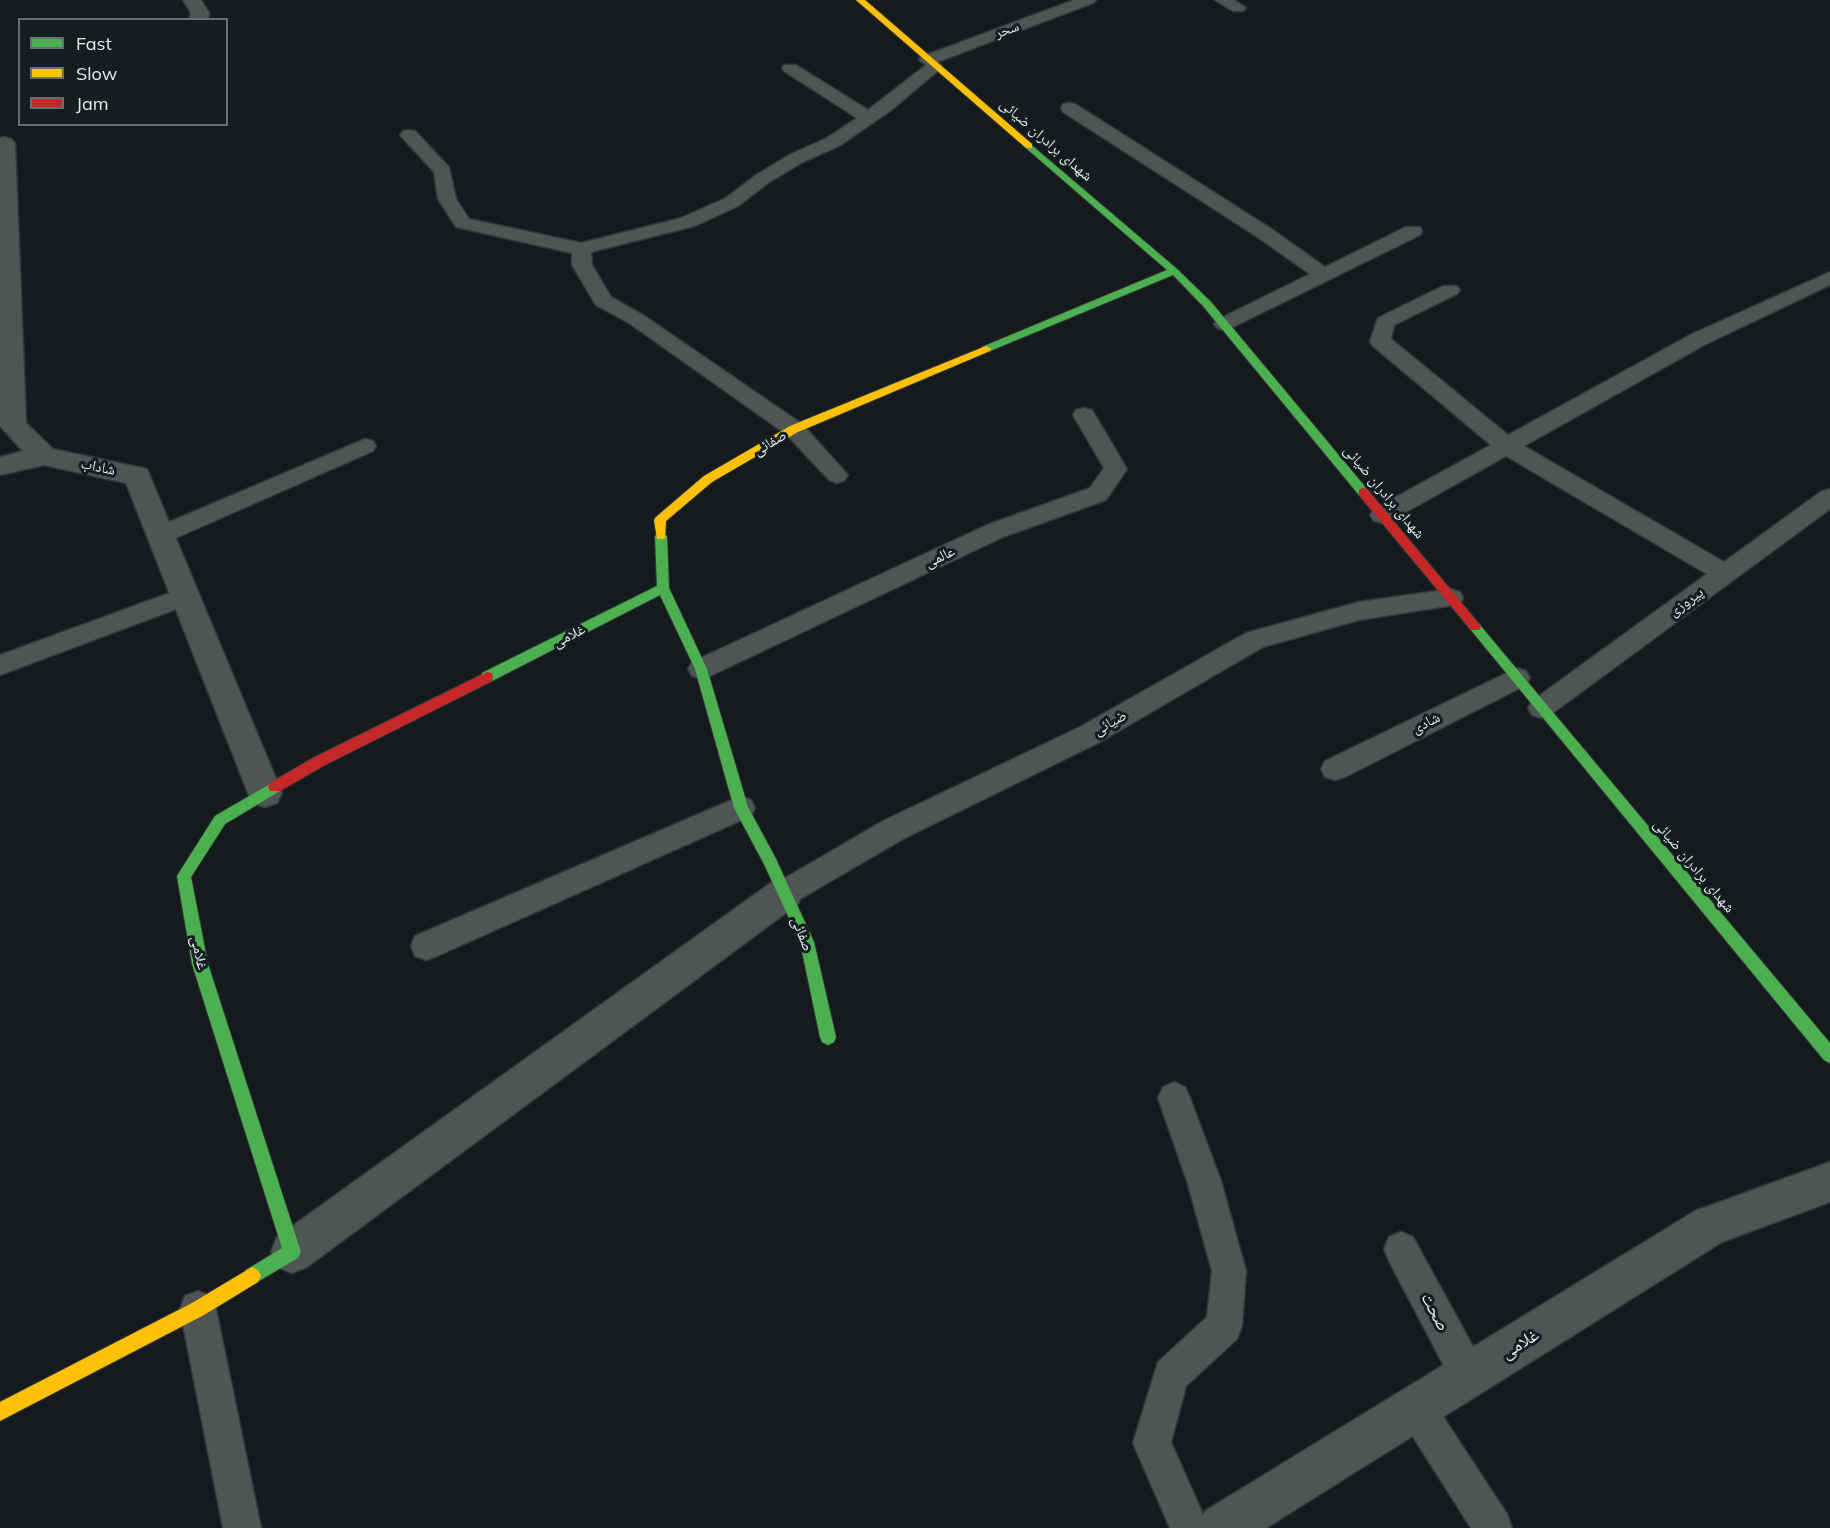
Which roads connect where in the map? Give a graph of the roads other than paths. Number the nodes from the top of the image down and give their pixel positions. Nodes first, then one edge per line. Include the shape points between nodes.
1 (192, 0) edge
2 (860, 0) edge
3 (1088, 0) edge
4 (1223, 0) edge
5 (1238, 8) dead end
6 (199, 18) edge
7 (930, 63) junction
8 (790, 68) dead end
9 (1069, 108) dead end
10 (868, 118) junction
11 (409, 135) dead end
12 (2, 144) edge
13 (1413, 231) dead end
14 (581, 249) junction
15 (1174, 271) junction
16 (1324, 275) junction
17 (1830, 278) edge
18 (1450, 290) dead end
19 (1224, 324) junction
20 (1084, 415) dead end
21 (794, 429) junction
22 (365, 446) dead end
23 (1507, 446) junction
24 (44, 456) junction
25 (0, 466) edge
26 (837, 475) dead end
27 (1825, 506) edge
28 (1382, 515) junction
29 (161, 536) junction
30 (1725, 574) junction
31 (663, 588) junction
32 (186, 596) junction
33 (1450, 598) junction
34 (0, 665) edge
35 (701, 669) junction
36 (1517, 678) junction
37 (1541, 708) junction
38 (1335, 769) dead end
39 (265, 793) junction
40 (741, 808) junction
41 (785, 893) junction
42 (426, 946) dead end
43 (828, 1037) dead end
44 (1830, 1055) edge
45 (1174, 1098) dead end
46 (1830, 1182) edge
47 (1401, 1249) dead end
48 (292, 1252) junction
49 (198, 1309) junction
50 (1469, 1376) junction
51 (1416, 1408) junction
52 (0, 1412) edge
53 (242, 1528) edge
54 (1190, 1528) edge
55 (1222, 1528) edge
56 (1493, 1528) edge

1 - 6 street via 200,13
2 - 7 street, شهدای برادران ضیائی
3 - 7 lane, سحر
4 - 5 lane
7 - 10 lane
7 - 15 street, شهدای برادران ضیائی
8 - 10 lane
9 - 16 lane
10 - 14 lane via 833,142 762,179 732,202 697,218
11 - 14 lane via 443,171 447,199 463,223
12 - 24 street via 13,426
13 - 16 lane
14 - 21 lane, صفائی via 582,264 603,301
15 - 19 street, شهدای برادران ضیائی
15 - 21 street
16 - 19 lane
17 - 23 lane via 1699,339
18 - 23 lane via 1385,322 1380,341
19 - 28 street, شهدای برادران ضیائی
20 - 35 lane, عالمی via 1116,469 1098,494 995,531
21 - 26 lane
21 - 31 street, صفائی via 708,479 660,520
22 - 29 lane
23 - 28 lane
23 - 30 lane
24 - 25 street
24 - 29 street, شاداب via 137,476
27 - 30 lane, پیروزی
28 - 33 street, شهدای برادران ضیائی
29 - 32 street, شاداب
30 - 37 lane, پیروزی
31 - 35 street, صفائی
31 - 39 street, غلامی via 318,762
32 - 34 lane
32 - 39 street, شاداب
33 - 36 street, شهدای برادران ضیائی
33 - 41 lane, ضیائی via 1359,611 1255,640 1089,735 893,830
35 - 40 street, صفائی
36 - 37 street, شهدای برادران ضیائی
36 - 38 lane, شادی
37 - 44 street, شهدای برادران ضیائی
39 - 48 street, غلامی via 220,820 184,876 200,964
40 - 41 street, صفائی
40 - 42 lane
41 - 43 street, صفائی via 807,942
41 - 48 street
45 - 54 lane via 1204,1181 1229,1270 1224,1326 1171,1375 1152,1443
46 - 50 street, غلامی via 1710,1226
47 - 50 lane, صحت
48 - 49 street
49 - 52 street
49 - 53 lane
50 - 51 street, غلامی
51 - 55 street, غلامی
51 - 56 lane

